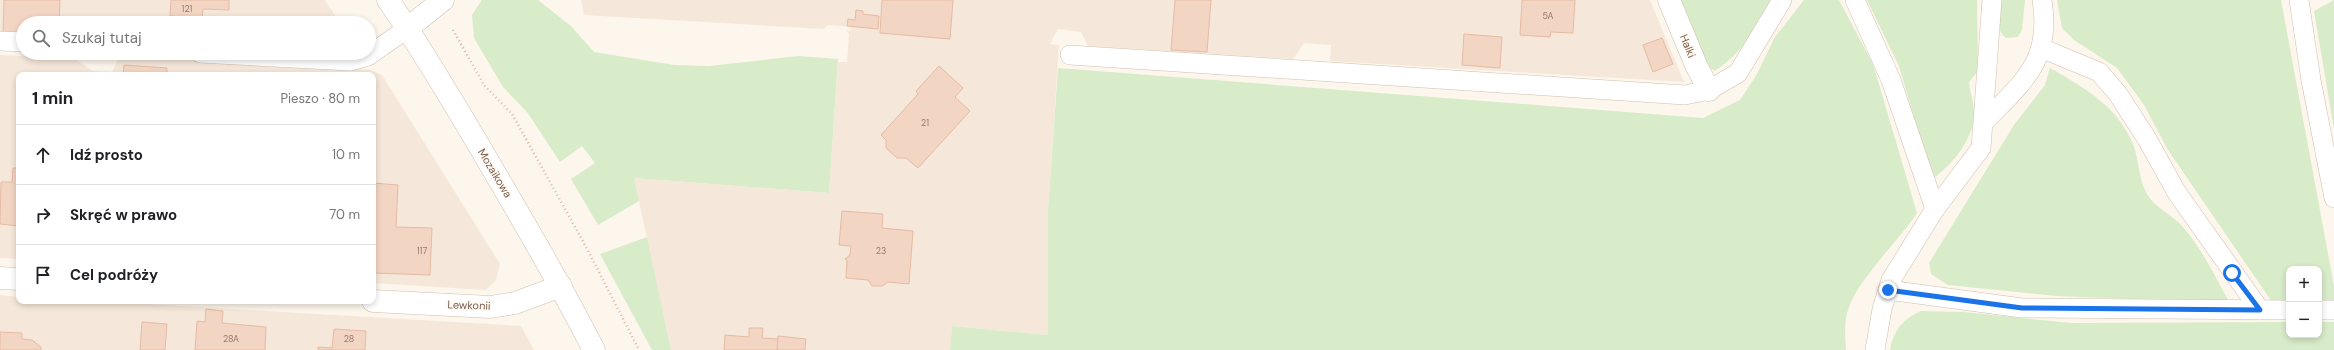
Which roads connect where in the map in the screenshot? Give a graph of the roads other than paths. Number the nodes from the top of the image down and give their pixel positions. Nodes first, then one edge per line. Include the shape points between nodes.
1 (388, 0) edge
2 (1669, 0) edge
3 (1782, 0) edge
4 (1855, 0) edge
5 (1992, 0) edge
6 (2042, 0) edge
7 (2298, 0) edge
8 (441, 2) edge
9 (408, 28) junction
10 (0, 41) edge
11 (16, 42) edge
12 (2041, 48) junction
13 (376, 50) edge
14 (1070, 55) dead end
15 (331, 60) edge
16 (354, 60) edge
17 (1709, 90) junction
18 (1984, 122) junction
19 (2334, 198) edge
20 (1935, 209) junction
21 (0, 278) edge
22 (16, 279) edge
23 (561, 286) junction
24 (1888, 290) junction
25 (376, 301) edge
26 (2260, 310) junction
27 (2286, 310) edge
28 (2322, 310) edge
29 (2334, 310) edge
30 (594, 350) edge
31 (1875, 350) edge

1 - 9 street, Mozaikowa
2 - 17 street, Halki
3 - 17 lane via 1738,73
4 - 20 lane via 1891,80
5 - 18 lane
6 - 12 lane via 2046,22
7 - 19 lane
8 - 9 street
9 - 13 lane
9 - 23 street, Mozaikowa
10 - 11 lane
12 - 18 lane via 2033,69
12 - 26 lane via 2099,72 2118,94 2147,139 2176,193
14 - 17 lane via 1685,95
15 - 16 lane
18 - 20 lane via 1981,148
20 - 24 lane via 1891,280
21 - 22 street
23 - 25 street, Lewkonii via 529,299 490,307
23 - 30 street, Mozaikowa
24 - 26 lane via 2022,308
24 - 31 lane
26 - 27 lane
28 - 29 lane

